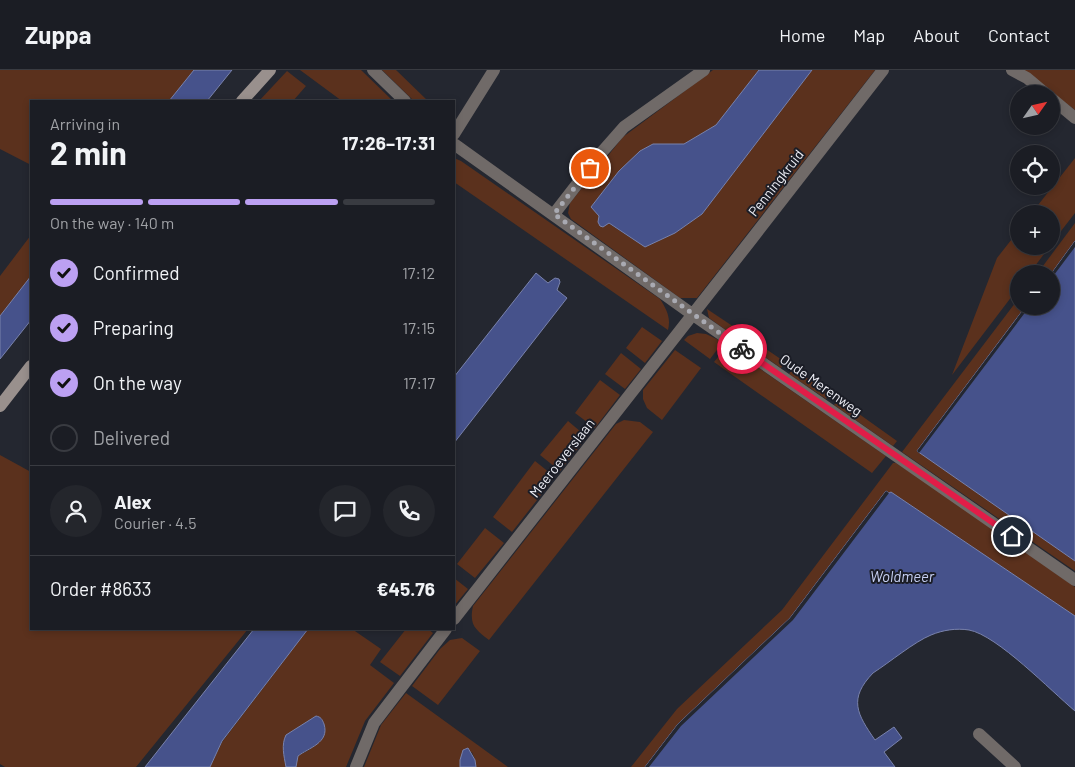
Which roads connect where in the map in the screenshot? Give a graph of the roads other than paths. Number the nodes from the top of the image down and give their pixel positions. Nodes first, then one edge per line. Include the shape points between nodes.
1 (270, 70) edge
2 (373, 70) edge
3 (494, 70) edge
4 (704, 70) edge
5 (882, 70) edge
6 (1012, 70) edge
7 (1035, 85) edge
8 (243, 100) edge
9 (403, 100) edge
10 (1060, 106) edge
11 (1075, 118) edge
12 (455, 132) edge
13 (455, 145) edge
14 (554, 214) junction
15 (692, 314) junction
16 (30, 367) edge
17 (0, 406) edge
18 (1075, 580) edge
19 (455, 618) edge
20 (445, 630) edge
21 (980, 734) dead end
22 (356, 767) edge
23 (1014, 767) edge

1 - 8 main road
2 - 9 street
3 - 12 street
4 - 14 street via 624,127
5 - 15 street, Penningkruid
6 - 7 street
10 - 11 street
13 - 14 street, Oude Merenweg
14 - 15 street, Oude Merenweg
15 - 18 street, Oude Merenweg
15 - 19 street, Meeroeverslaan
16 - 17 main road
20 - 22 street via 374,723
21 - 23 street

